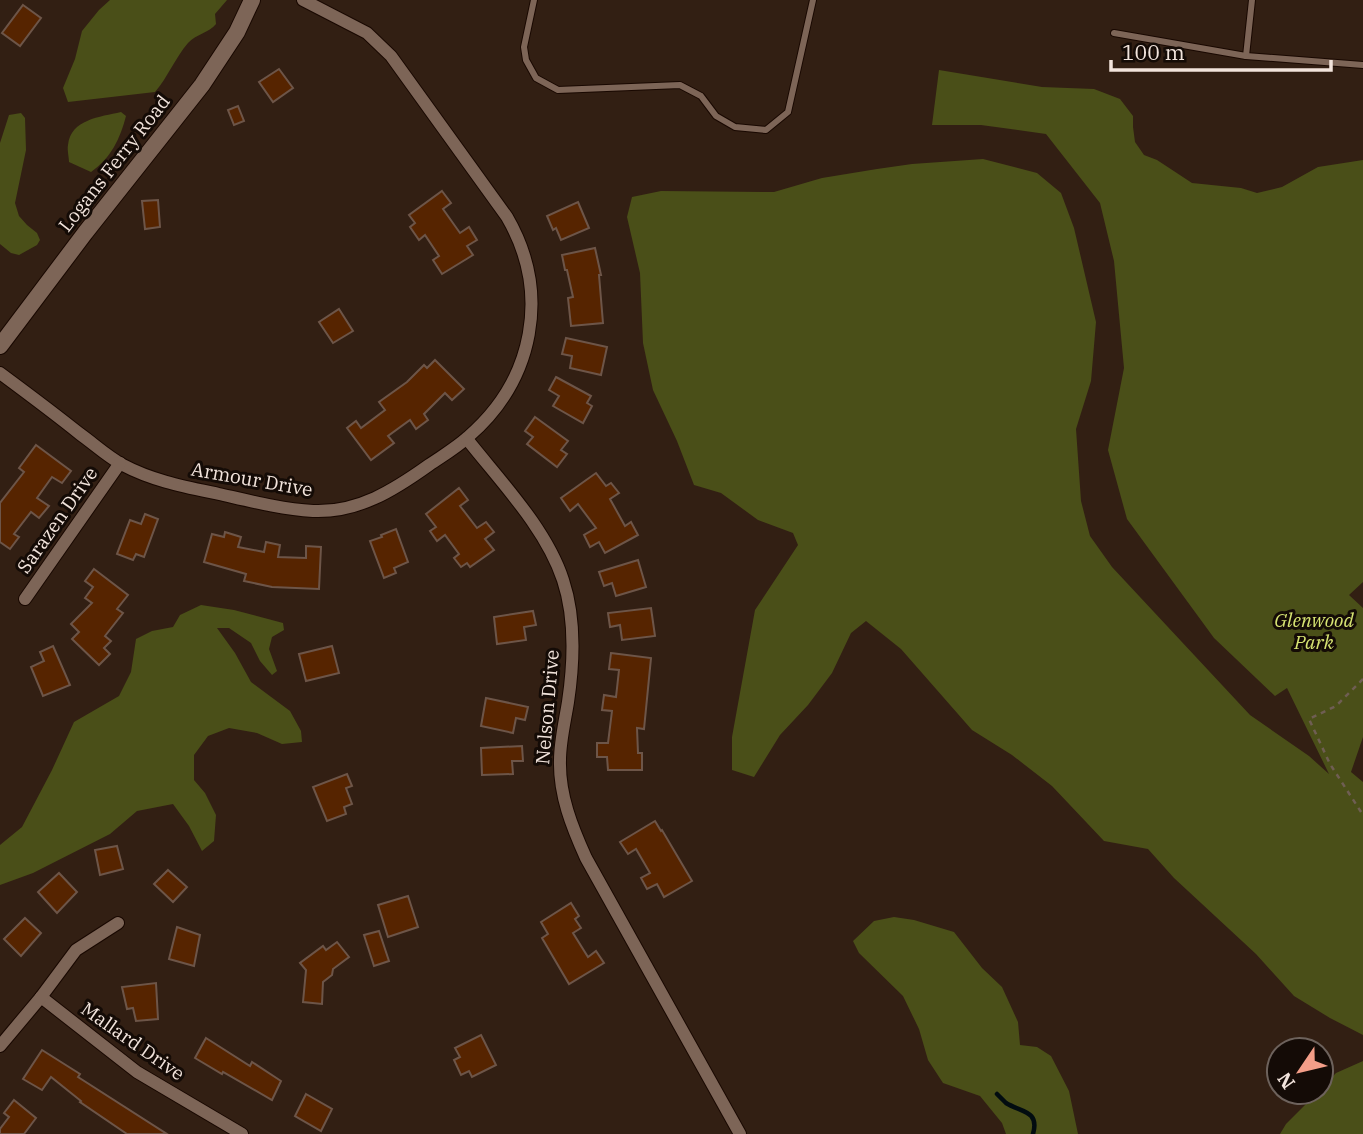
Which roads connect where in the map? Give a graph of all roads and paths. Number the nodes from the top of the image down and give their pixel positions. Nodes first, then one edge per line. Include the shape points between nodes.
1 (252, 0) edge
2 (303, 0) edge
3 (534, 0) edge
4 (813, 0) edge
5 (1252, 0) edge
6 (1114, 33) dead end
7 (1246, 56) junction
8 (1363, 65) edge
9 (0, 346) edge
10 (0, 373) edge
11 (467, 439) junction
12 (120, 463) junction
13 (25, 599) dead end
14 (1363, 679) edge
15 (1363, 815) edge
16 (118, 923) dead end
17 (41, 997) junction
18 (0, 1046) edge
19 (242, 1134) edge
20 (740, 1134) edge

1 - 9 street, Logans Ferry Road via 202,85
2 - 11 street, Armour Drive via 368,33 391,56 521,244 531,302 526,349 502,400
3 - 4 lane via 524,47 536,78 558,90 680,85 701,96 716,116 735,127 766,130 788,112
5 - 7 lane
6 - 7 lane
7 - 8 lane
10 - 12 street, Armour Drive
11 - 12 street, Armour Drive via 385,494 350,508 317,511 261,504 174,484
11 - 20 street, Nelson Drive via 540,531 563,581 572,649 560,762 571,823 586,858
12 - 13 street, Sarazen Drive
14 - 15 path via 1336,706 1309,719 1330,764
16 - 17 street via 76,950
17 - 18 street
17 - 19 street, Mallard Drive via 137,1072

